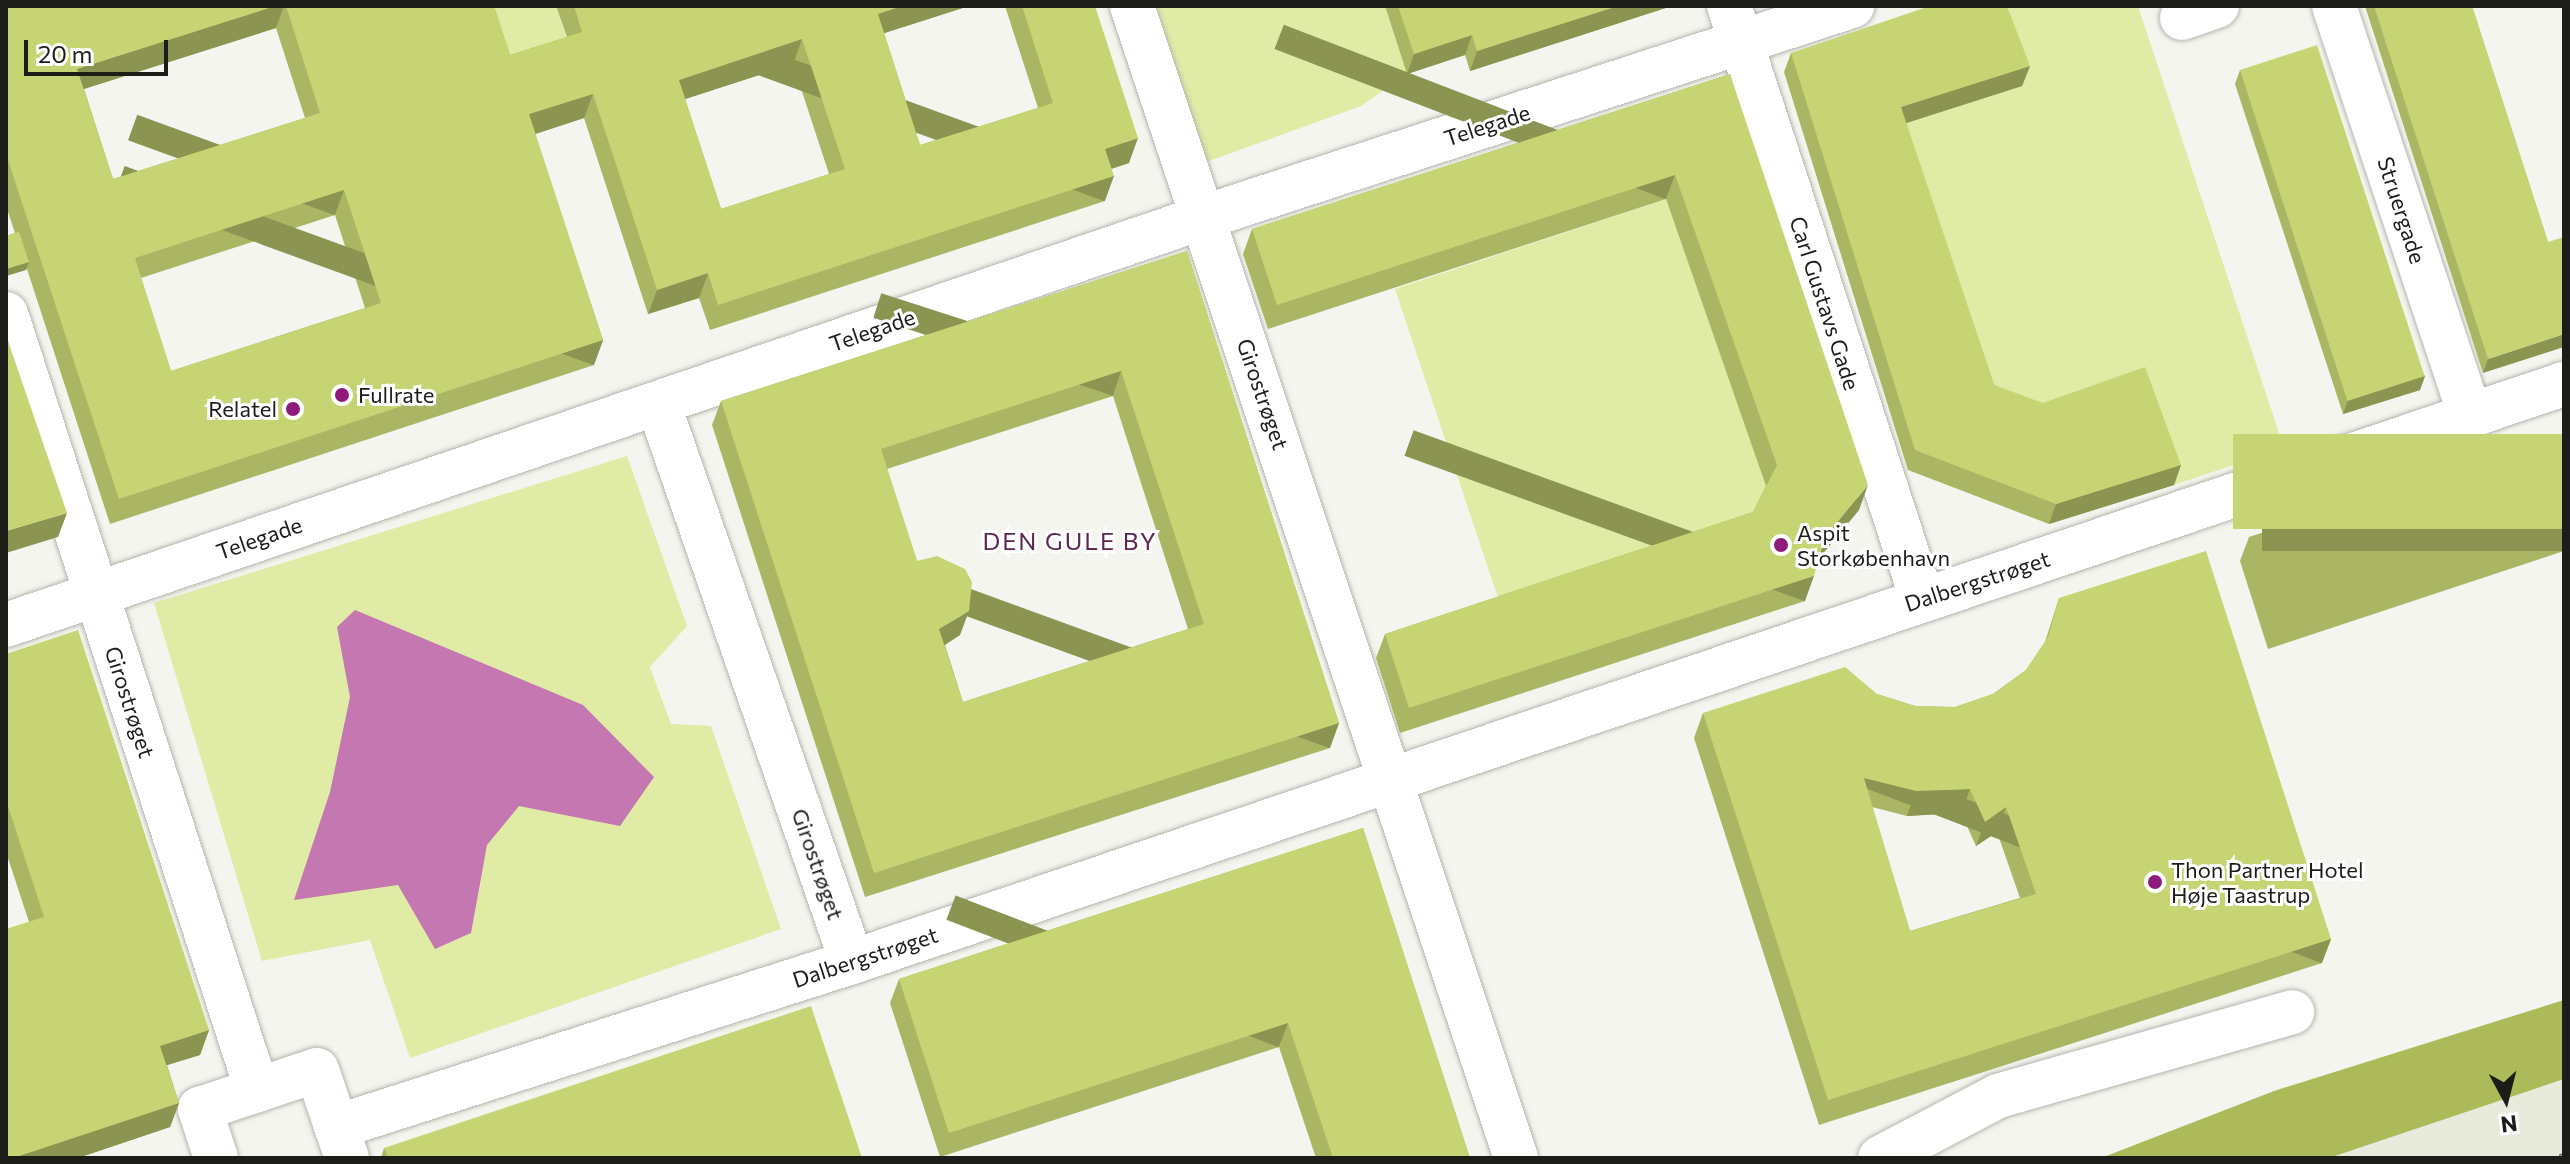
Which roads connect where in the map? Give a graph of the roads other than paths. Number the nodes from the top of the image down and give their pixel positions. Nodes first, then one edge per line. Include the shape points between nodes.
1 (1132, 6) edge
2 (1852, 6) edge
3 (2334, 6) edge
4 (1735, 24) edge
5 (1201, 218) junction
6 (6, 314) edge
7 (2564, 384) edge
8 (658, 403) junction
9 (2470, 414) junction
10 (95, 595) junction
11 (1922, 599) junction
12 (6, 625) edge
13 (1391, 782) junction
14 (852, 962) junction
15 (2292, 1012) dead end
16 (257, 1090) junction
17 (341, 1143) edge
18 (216, 1158) edge
19 (1516, 1158) edge
20 (1880, 1158) edge

1 - 5 street, Girostrøget
2 - 4 street, Telegade
3 - 9 street, Struergade
4 - 5 street, Telegade
4 - 11 street, Carl Gustavs Gade
5 - 8 street, Telegade
5 - 13 street, Girostrøget
6 - 10 street, Girostrøget
7 - 9 street, Dalbergstrøget
8 - 10 street, Telegade
8 - 14 street, Girostrøget
9 - 11 street, Dalbergstrøget
10 - 12 street, Telegade
10 - 16 street, Girostrøget
11 - 13 street, Dalbergstrøget
13 - 14 street, Dalbergstrøget
13 - 19 street
14 - 17 street, Dalbergstrøget
15 - 20 street via 1998,1096
16 - 17 street via 317,1070
16 - 18 street via 200,1109

